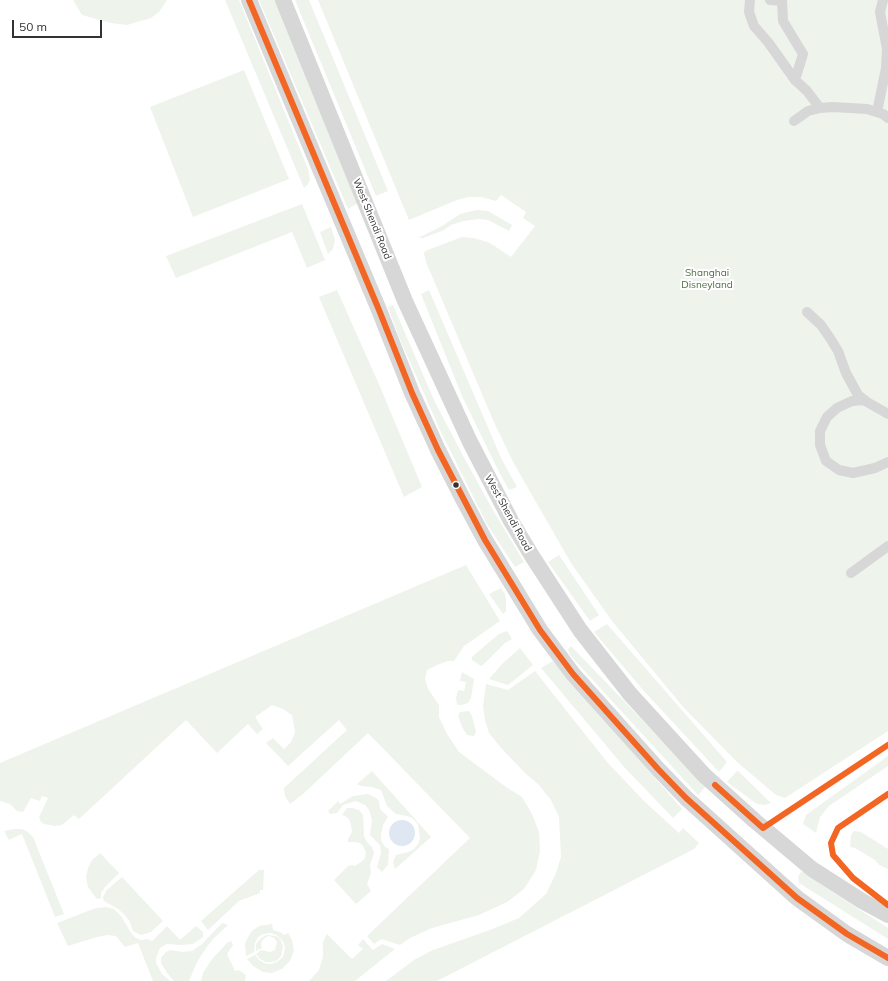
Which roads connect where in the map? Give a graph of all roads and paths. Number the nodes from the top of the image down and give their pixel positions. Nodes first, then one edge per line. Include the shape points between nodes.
1 (249, 0) edge
2 (283, 0) edge
3 (750, 0) edge
4 (770, 0) edge
5 (883, 0) edge
6 (782, 1) edge
7 (795, 80) junction
8 (885, 82) edge
9 (820, 108) junction
10 (877, 112) junction
11 (888, 118) edge
12 (794, 121) dead end
13 (807, 312) dead end
14 (864, 400) junction
15 (886, 413) edge
16 (888, 462) edge
17 (888, 546) edge
18 (851, 572) dead end
19 (888, 915) edge
20 (888, 958) edge

1 - 20 street via 438,450 485,540 540,630 573,674 686,798 798,898 847,934
2 - 19 street, West Shendi Road via 403,295 457,413 510,521 580,630 630,694 704,775 812,868
3 - 7 street via 749,12 754,26
4 - 6 street
5 - 8 street via 880,12 887,49
6 - 7 street via 784,21 803,54
7 - 9 street
8 - 10 street
9 - 10 street via 867,108
9 - 12 street via 808,111
10 - 11 street
13 - 14 street via 830,338 858,395
14 - 15 street
14 - 16 street via 852,401 837,408 827,417 820,431 820,445 826,461 839,470 853,473
17 - 18 street

